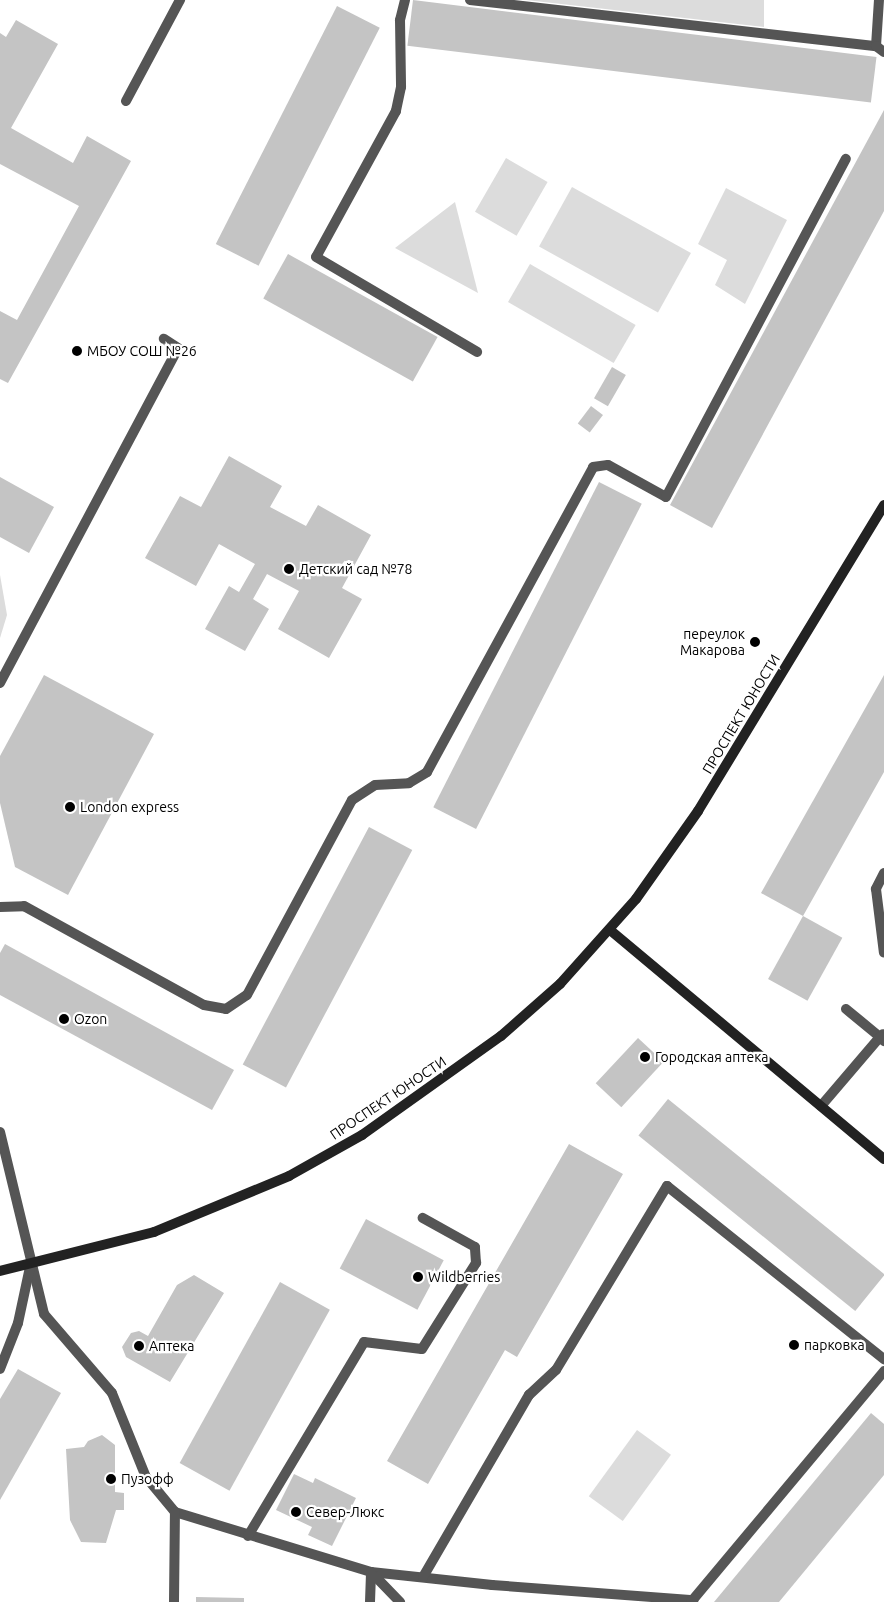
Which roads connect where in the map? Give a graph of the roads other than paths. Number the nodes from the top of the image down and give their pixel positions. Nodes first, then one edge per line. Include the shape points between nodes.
1 (180, 0) edge
2 (405, 0) edge
3 (470, 0) edge
4 (879, 0) edge
5 (880, 49) edge
6 (126, 101) dead end
7 (846, 159) dead end
8 (164, 339) dead end
9 (477, 352) dead end
10 (884, 505) edge
11 (0, 683) edge
12 (884, 873) edge
13 (0, 906) edge
14 (610, 930) junction
15 (884, 953) edge
16 (846, 1009) dead end
17 (883, 1037) edge
18 (821, 1106) junction
19 (0, 1132) edge
20 (884, 1159) edge
21 (424, 1218) dead end
22 (30, 1265) junction
23 (0, 1272) edge
24 (884, 1359) edge
25 (0, 1368) edge
26 (884, 1371) edge
27 (176, 1512) junction
28 (248, 1536) junction
29 (371, 1572) junction
30 (423, 1578) junction
31 (692, 1601) edge
32 (174, 1602) edge
33 (370, 1602) edge
34 (400, 1602) edge

1 - 6 lane
2 - 9 lane via 400,20 401,87 396,111 316,257
3 - 5 lane
4 - 5 lane
7 - 13 lane via 666,497 608,465 593,467 427,772 409,783 375,785 352,800 247,994 226,1009 204,1006 24,906
8 - 11 lane via 178,348
10 - 14 main road, ПРОСПЕКТ ЮНОСТИ via 698,811
12 - 15 lane via 876,889
14 - 18 main road
14 - 22 main road, ПРОСПЕКТ ЮНОСТИ via 560,984 501,1036 362,1135 290,1176 154,1232
16 - 17 lane
17 - 18 lane
18 - 20 main road
19 - 22 lane
21 - 28 lane via 475,1246 476,1263 422,1349 364,1342
22 - 23 main road, ПРОСПЕКТ ЮНОСТИ
22 - 25 lane via 18,1323
22 - 27 lane via 44,1314 112,1393 146,1477
24 - 30 lane via 667,1186 556,1370 529,1395
26 - 31 lane
27 - 28 lane
27 - 32 lane
28 - 29 lane
29 - 30 lane
29 - 33 lane
29 - 34 lane
30 - 31 lane

